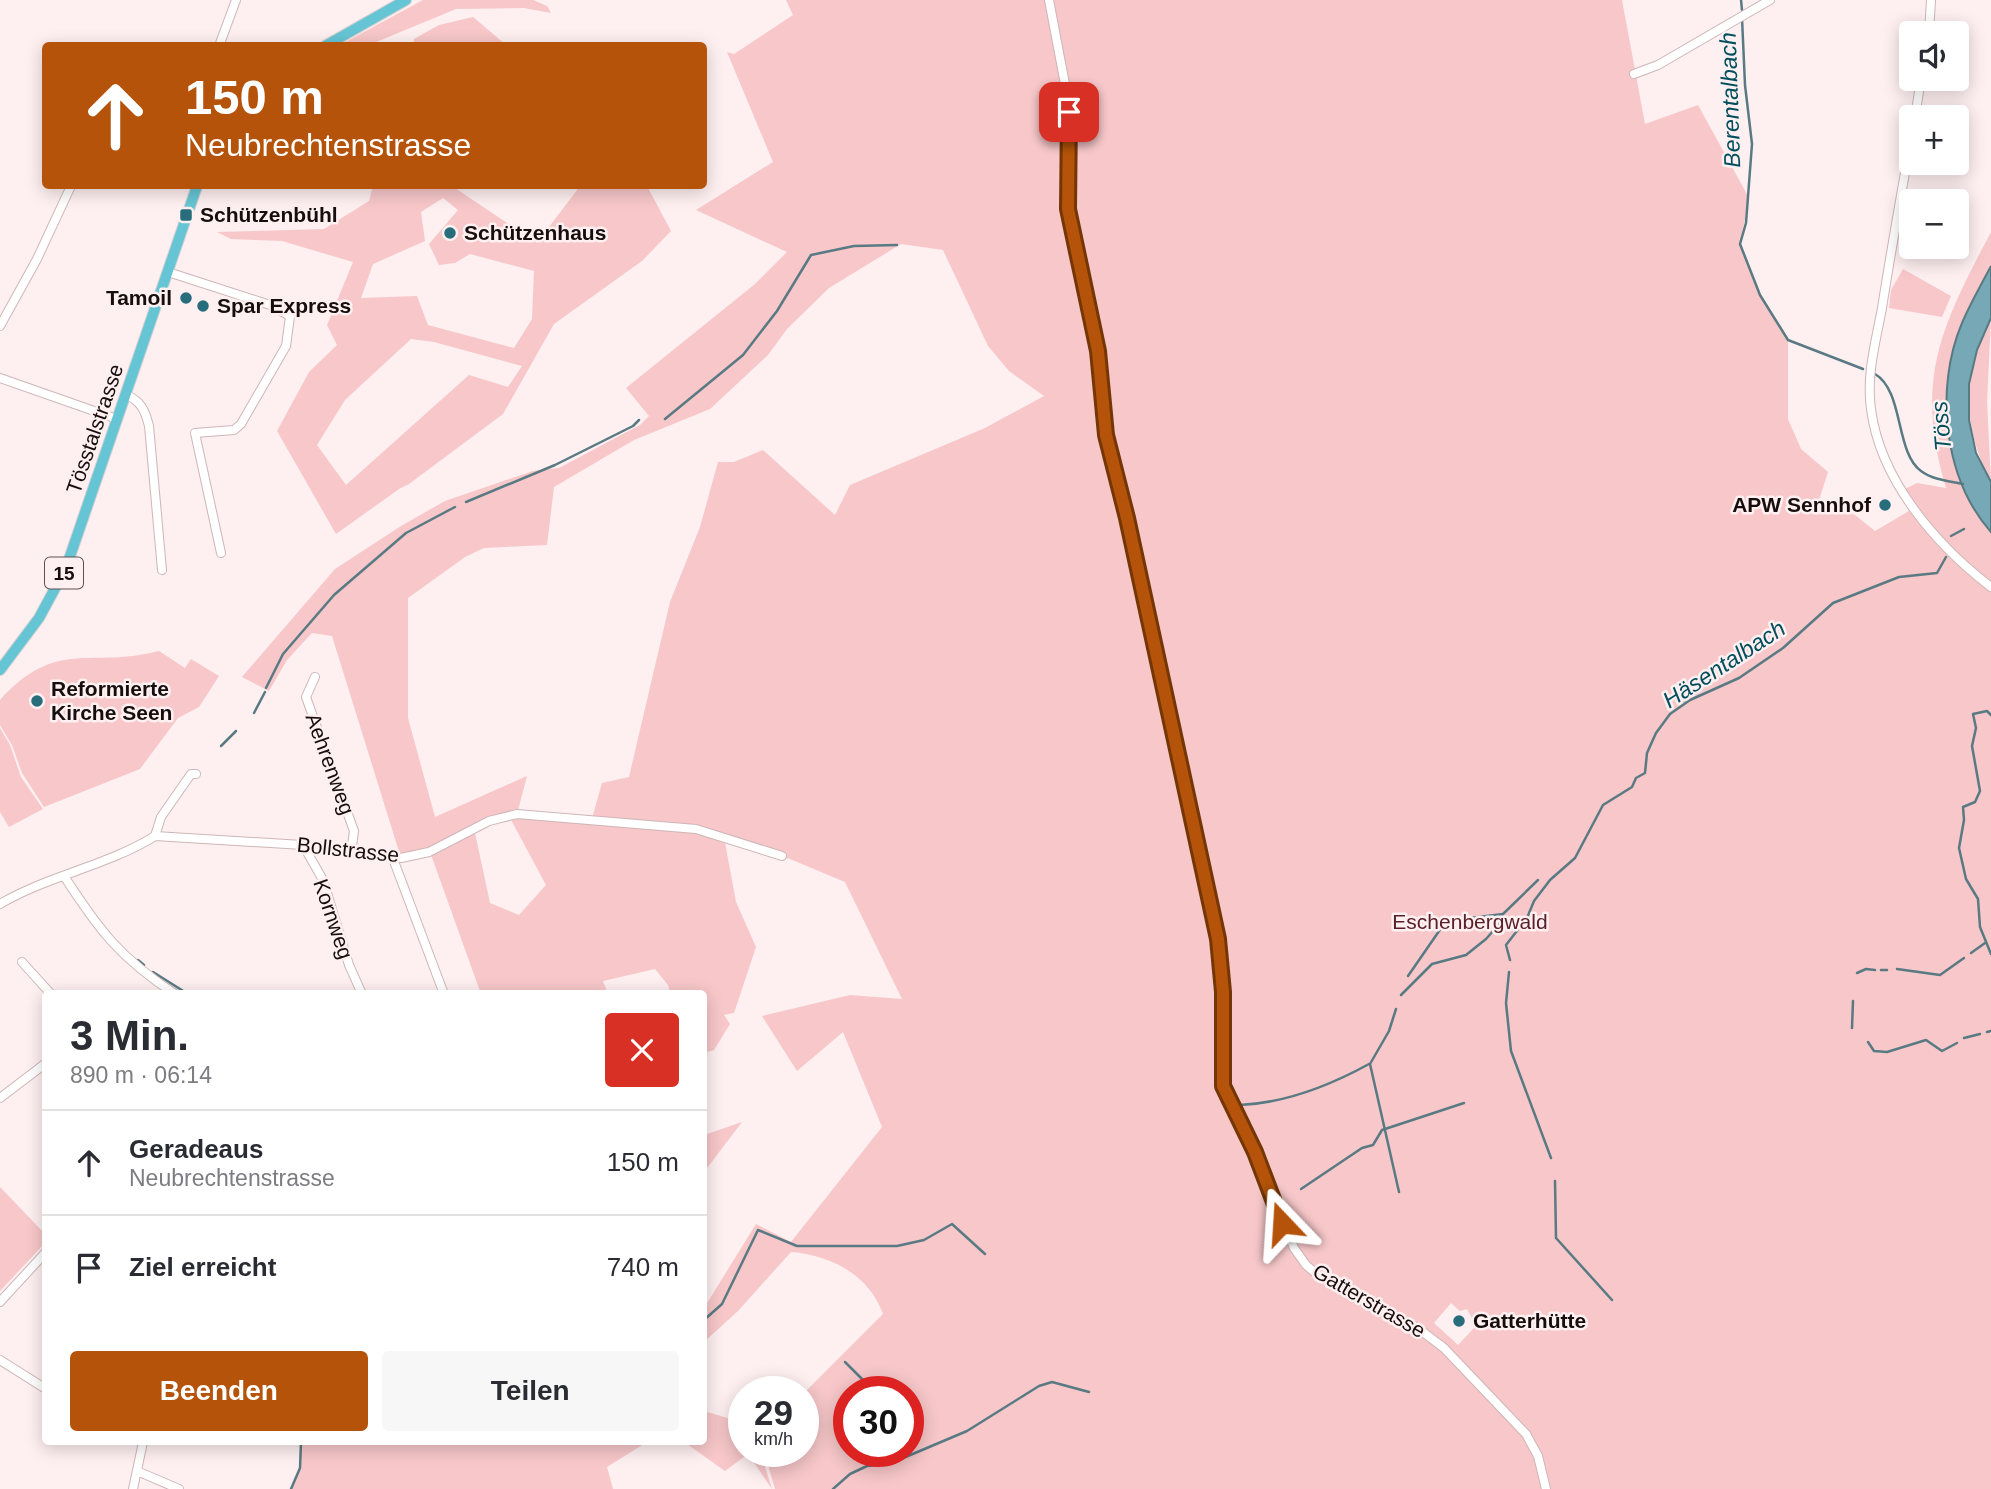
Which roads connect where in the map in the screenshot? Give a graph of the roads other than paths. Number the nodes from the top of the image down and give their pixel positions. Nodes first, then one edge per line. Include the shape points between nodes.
1 (236, 0) edge
2 (406, 0) edge
3 (1049, 0) edge
4 (1770, 0) edge
5 (1931, 0) edge
6 (1930, 21) edge
7 (220, 42) edge
8 (331, 42) edge
9 (1634, 74) dead end
10 (1905, 175) edge
11 (70, 189) edge
12 (196, 189) edge
13 (168, 272) junction
14 (0, 326) edge
15 (0, 378) edge
16 (125, 394) junction
17 (117, 419) junction
18 (221, 553) dead end
19 (162, 570) dead end
20 (1991, 587) edge
21 (0, 670) edge
22 (316, 677) dead end
23 (196, 774) dead end
24 (155, 836) junction
25 (303, 845) junction
26 (351, 853) junction
27 (392, 856) junction
28 (782, 856) dead end
29 (64, 876) junction
30 (0, 904) edge
31 (22, 962) dead end
32 (47, 990) edge
33 (169, 990) edge
34 (360, 990) edge
35 (442, 990) edge
36 (42, 1066) edge
37 (0, 1098) edge
38 (42, 1256) edge
39 (0, 1302) edge
40 (0, 1360) edge
41 (42, 1386) edge
42 (142, 1445) edge
43 (137, 1471) junction
44 (133, 1489) edge
45 (179, 1489) edge
46 (1546, 1489) edge

1 - 7 street
2 - 8 main road
3 - 46 street, Gatterstrasse via 1068,100 1070,220 1098,351 1108,443 1218,939 1223,1086 1301,1260 1320,1276 1419,1329 1444,1348 1526,1434 1538,1456
4 - 9 street via 1658,65
5 - 6 street
10 - 20 street via 1871,366 1871,411 1883,453 1914,508 1941,542
11 - 14 street
12 - 13 main road, Tösstalstrasse / 15
13 - 16 main road, Tösstalstrasse / 15
13 - 18 street via 270,305 289,316 286,346 242,424 234,430 195,433
15 - 17 street
16 - 17 main road, Tösstalstrasse / 15
16 - 19 street via 145,410 149,426
17 - 21 main road, Tösstalstrasse / 15 via 66,568 39,618
22 - 26 street, Aehrenweg via 306,697 354,831
23 - 24 street via 191,774 161,817
24 - 25 street, Bollstrasse
24 - 29 street
25 - 26 street, Bollstrasse
25 - 34 street, Kornweg via 323,880
26 - 27 street, Bollstrasse
27 - 28 street, Bollstrasse via 429,852 489,821 517,814 696,829
27 - 35 street
29 - 30 street via 23,890
29 - 33 street via 109,939 137,969
31 - 32 street
36 - 37 street
38 - 39 street
40 - 41 street
42 - 43 street
43 - 44 street
43 - 45 street

